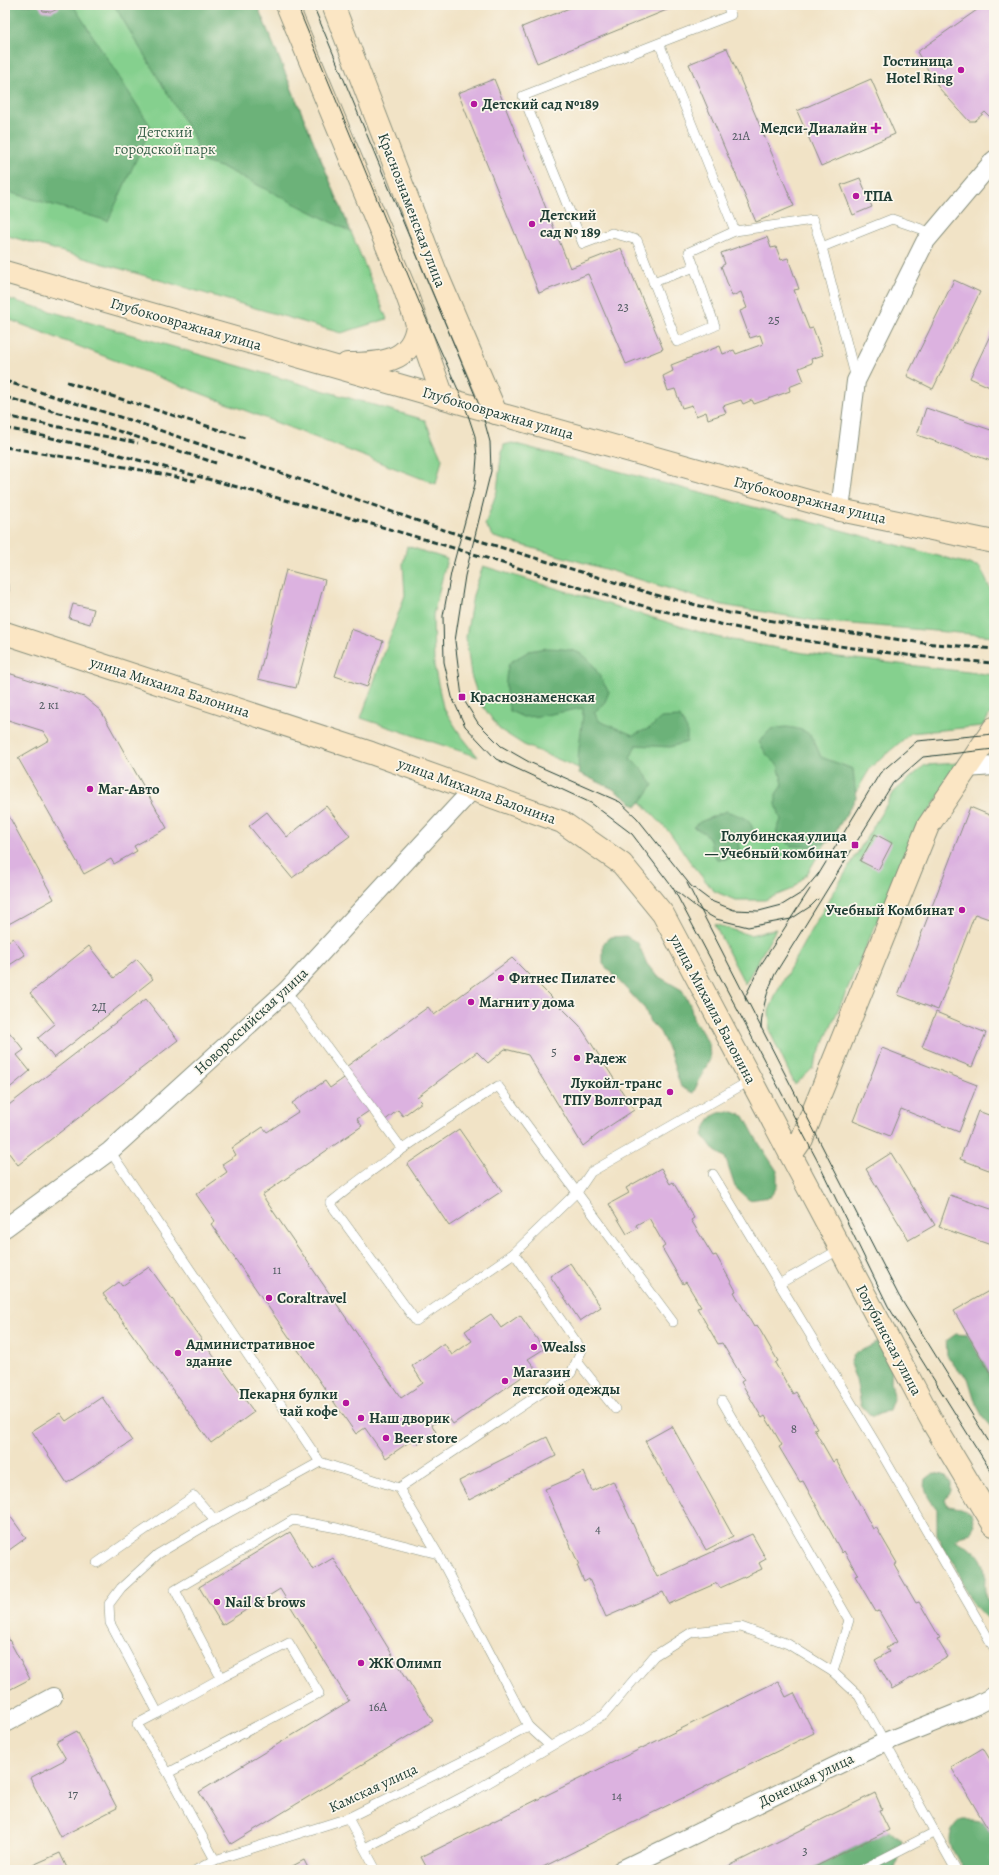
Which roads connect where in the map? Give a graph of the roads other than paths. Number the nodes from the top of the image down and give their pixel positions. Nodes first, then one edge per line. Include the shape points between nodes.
1 (288, 5) edge
2 (332, 5) edge
3 (727, 5) edge
4 (659, 43) junction
5 (994, 160) edge
6 (735, 231) junction
7 (932, 233) junction
8 (822, 247) junction
9 (695, 267) junction
10 (5, 272) edge
11 (653, 282) junction
12 (417, 325) junction
13 (326, 364) junction
14 (856, 381) junction
15 (443, 397) junction
16 (496, 413) junction
17 (840, 510) junction
18 (994, 542) edge
19 (5, 633) edge
20 (994, 728) edge
21 (994, 766) edge
22 (966, 768) junction
23 (473, 789) junction
24 (286, 991) junction
25 (751, 1080) junction
26 (402, 1149) junction
27 (110, 1151) junction
28 (790, 1152) junction
29 (713, 1174) dead end
30 (578, 1191) junction
31 (5, 1228) edge
32 (840, 1249) junction
33 (514, 1253) junction
34 (779, 1284) junction
35 (673, 1322) dead end
36 (577, 1361) junction
37 (722, 1401) dead end
38 (615, 1409) dead end
39 (320, 1462) junction
40 (399, 1488) junction
41 (215, 1520) junction
42 (994, 1525) edge
43 (438, 1554) junction
44 (97, 1563) dead end
45 (994, 1648) edge
46 (833, 1672) junction
47 (221, 1678) junction
48 (994, 1696) edge
49 (53, 1697) dead end
50 (158, 1713) junction
51 (5, 1723) edge
52 (528, 1726) junction
53 (885, 1742) junction
54 (550, 1746) junction
55 (168, 1773) junction
56 (348, 1818) junction
57 (935, 1832) junction
58 (365, 1848) junction
59 (215, 1860) junction
60 (196, 1870) edge
61 (376, 1870) edge
62 (621, 1870) edge
63 (861, 1870) edge
64 (956, 1870) edge

1 - 12 main road
2 - 16 main road, Краснознаменская улица via 435,270
3 - 4 lane via 731,15
4 - 6 lane
4 - 11 lane via 523,96 583,244 612,233 637,240
5 - 7 street
6 - 8 lane via 813,220
6 - 9 lane via 689,252
7 - 8 lane via 892,218
7 - 14 street via 925,242
8 - 14 lane
9 - 11 lane
9 - 11 lane via 715,326 677,342
10 - 13 main road, Глубокоовражная улица
12 - 13 main road via 411,345 393,358 368,364
12 - 15 main road
13 - 15 main road, Глубокоовражная улица
14 - 17 street
15 - 16 main road, Глубокоовражная улица
16 - 17 main road, Глубокоовражная улица
17 - 18 main road, Глубокоовражная улица
19 - 23 main road, улица Михаила Балонина
20 - 22 main road
21 - 22 street
22 - 28 main road via 928,826 802,1139
23 - 24 street, Новороссийская улица
23 - 25 main road, улица Михаила Балонина via 562,822 622,864 663,914
24 - 26 lane
24 - 27 street, Новороссийская улица
25 - 28 main road, улица Михаила Балонина
25 - 30 lane via 591,1172
26 - 30 lane via 498,1086
26 - 33 lane via 330,1203 416,1321
27 - 31 street, Новороссийская улица
27 - 39 lane
28 - 32 main road, Голубинская улица
29 - 34 lane
30 - 33 lane
30 - 35 lane
32 - 34 lane
32 - 42 main road, Голубинская улица via 933,1423
33 - 36 lane via 582,1350
34 - 45 lane via 875,1442
36 - 38 lane
36 - 40 lane via 571,1373
37 - 46 lane via 849,1620
39 - 40 lane
39 - 41 lane
40 - 43 lane
41 - 44 lane via 194,1496
41 - 50 lane via 158,1554 120,1588 109,1604 110,1623
43 - 47 lane via 337,1528 293,1520 175,1590
43 - 52 lane
46 - 53 lane via 859,1696
46 - 54 lane via 788,1644 741,1627 692,1632 654,1656 604,1715
47 - 50 lane
47 - 55 lane via 289,1643 319,1693
48 - 53 street, Донецкая улица
49 - 51 street
50 - 55 lane via 137,1724
52 - 54 lane
52 - 56 lane, Камская улица
53 - 57 lane
53 - 62 street, Донецкая улица
54 - 58 lane via 476,1790
55 - 59 lane
56 - 58 lane
56 - 59 lane, Камская улица
57 - 63 lane
57 - 64 lane
58 - 61 lane
59 - 60 lane, Камская улица

